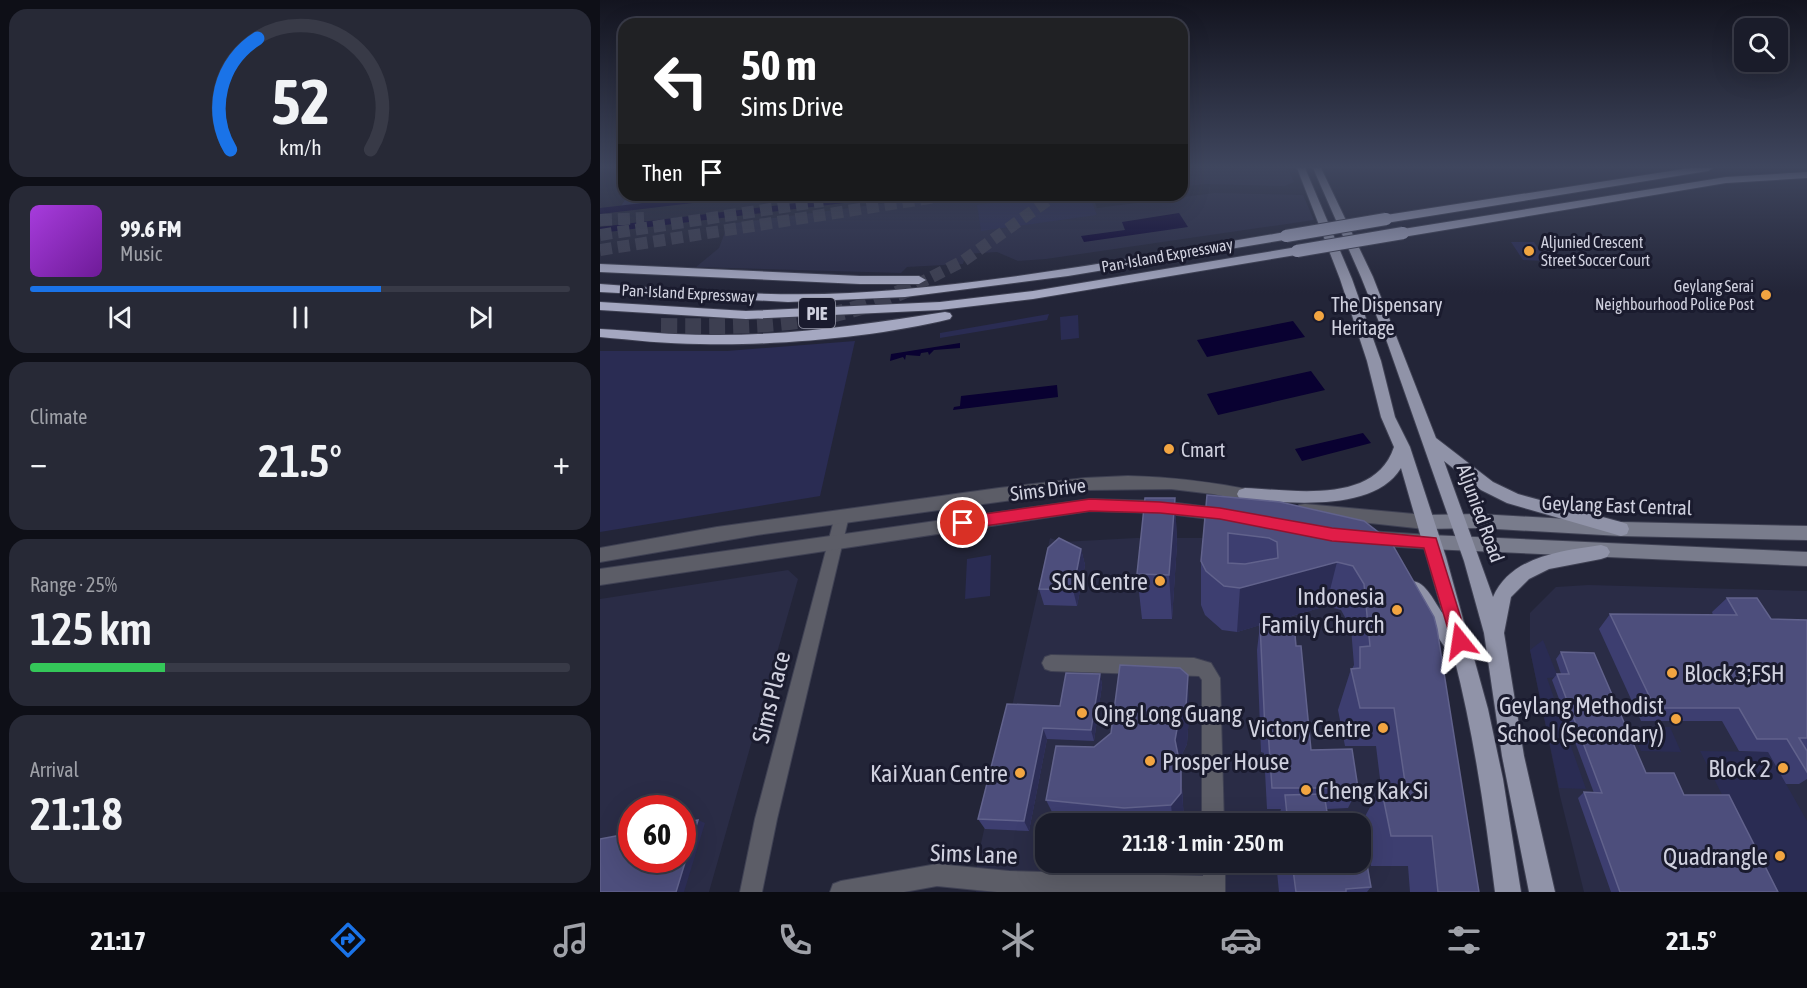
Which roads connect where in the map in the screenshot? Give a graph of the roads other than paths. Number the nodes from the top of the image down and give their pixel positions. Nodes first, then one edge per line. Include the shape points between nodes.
1 (1318, 210) edge
2 (1336, 210) edge
3 (1445, 210) edge
4 (1542, 210) edge
5 (600, 268) edge
6 (1029, 274) junction
7 (600, 288) edge
8 (1033, 295) junction
9 (600, 306) edge
10 (600, 320) edge
11 (661, 326) tunnel mouth
12 (600, 333) edge
13 (1429, 441) junction
14 (1402, 447) junction
15 (1245, 494) junction
16 (842, 516) junction
17 (1242, 518) edge
18 (1425, 522) junction
19 (1457, 522) junction
20 (1621, 529) junction
21 (1807, 533) edge
22 (1352, 539) joint
23 (836, 541) junction
24 (1431, 542) junction
25 (1466, 545) junction
26 (1601, 552) junction
27 (600, 555) edge
28 (1807, 559) edge
29 (600, 577) edge
30 (1494, 633) junction
31 (1465, 662) junction
32 (1051, 663) dead end
33 (1213, 813) edge
34 (1214, 873) edge
35 (1214, 890) edge
36 (751, 892) edge
37 (841, 892) edge
38 (1508, 892) edge
39 (1542, 892) edge

1 - 14 main road via 1346,279 1388,417
2 - 13 main road, Aljunied Road via 1368,277
3 - 6 highway, Pan-Island Expressway / PIE, bridge
4 - 8 highway, Pan-Island Expressway / PIE, bridge
5 - 6 highway via 932,280
6 - 7 highway, Pan-Island Expressway / PIE via 931,290 848,297
8 - 9 highway, Pan-Island Expressway / PIE via 940,306 769,315
8 - 12 highway via 1014,305 808,336 708,340
10 - 11 highway
13 - 19 main road, Aljunied Road
13 - 20 main road via 1487,486 1514,499
14 - 15 main road via 1390,472 1360,489 1333,496
14 - 18 main road
15 - 16 street, Sims Drive via 1127,481 1021,490
15 - 18 street, Sims Drive via 1305,510
16 - 23 street, Sims Place
16 - 27 street, Sims Drive
17 - 23 street, Sims Drive via 1160,507 1090,505
18 - 19 main road, Geylang East Central
18 - 24 main road
19 - 20 main road, Geylang East Central
19 - 25 main road, Aljunied Road
20 - 21 main road, Geylang East Central
22 - 24 street
22 - 31 main road via 1395,564
23 - 29 street, Sims Drive
23 - 36 street, Sims Place
24 - 25 main road
24 - 31 main road
25 - 26 main road
25 - 30 main road, Aljunied Road
26 - 28 main road
26 - 30 main road via 1547,561 1524,573 1504,592
30 - 39 main road, Aljunied Road via 1513,756
31 - 38 main road via 1492,779
32 - 33 street via 1205,669 1210,678
34 - 35 street
35 - 37 street, Sims Lane via 1009,882 937,875

